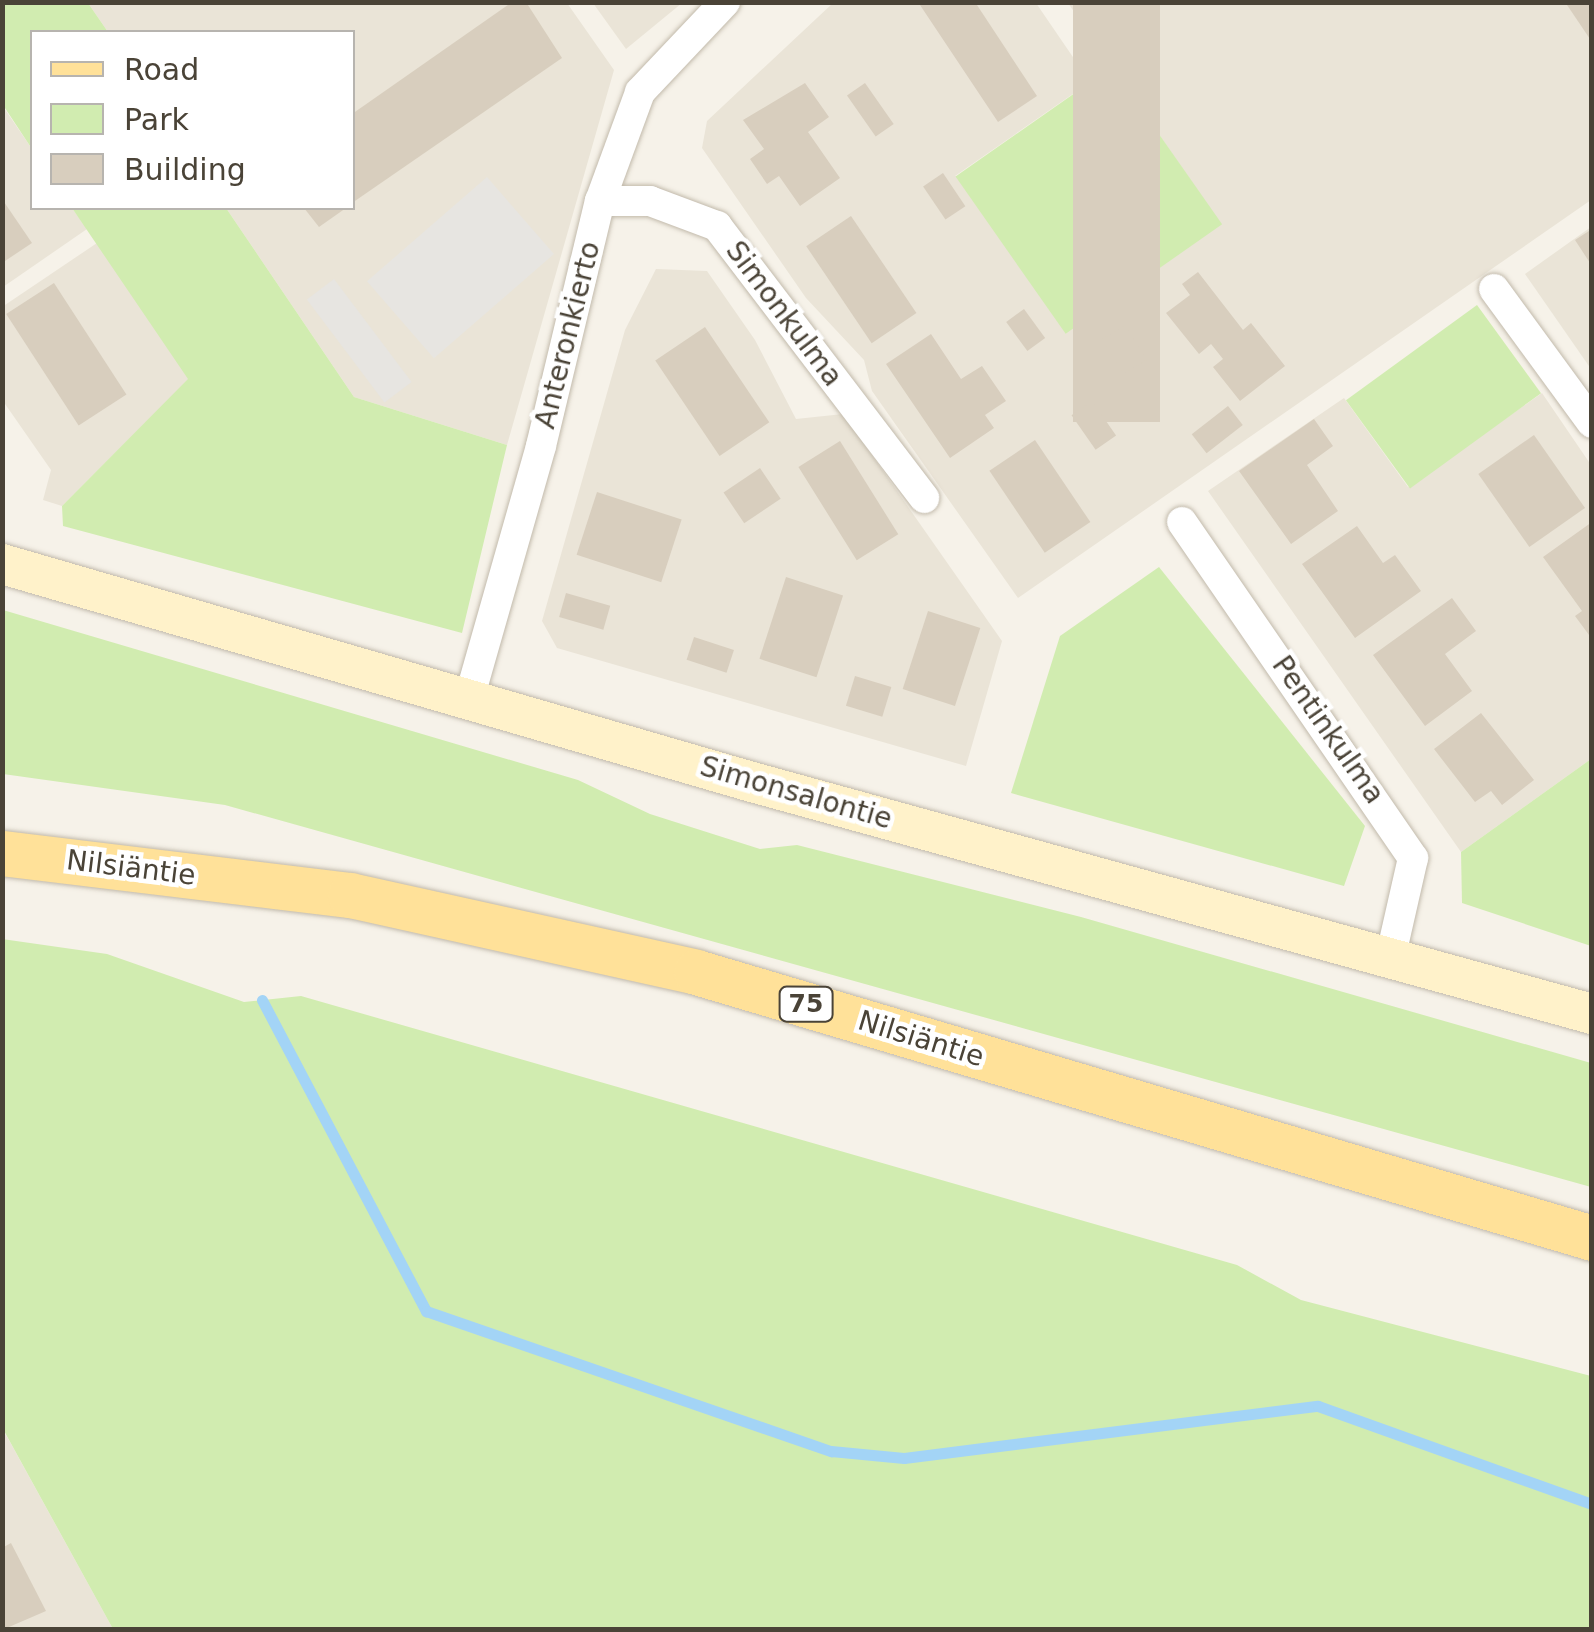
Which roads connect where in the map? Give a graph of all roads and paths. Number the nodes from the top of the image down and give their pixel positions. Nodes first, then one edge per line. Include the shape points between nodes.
1 (725, 2) edge
2 (600, 201) junction
3 (1494, 288) dead end
4 (1592, 423) edge
5 (924, 498) dead end
6 (1182, 522) dead end
7 (2, 564) edge
8 (469, 699) junction
9 (2, 853) edge
10 (1390, 955) junction
11 (1592, 1014) edge
12 (1592, 1238) edge

1 - 2 street, Anteronkierto via 640,92
2 - 5 street, Simonkulma via 650,201 717,226
2 - 8 street, Anteronkierto via 541,446
3 - 4 street
6 - 10 street, Pentinkulma via 1412,858
7 - 8 street, Simonsalontie
8 - 10 street, Simonsalontie
9 - 12 main road, Nilsiäntie / 75 via 350,895 696,972
10 - 11 street, Simonsalontie

